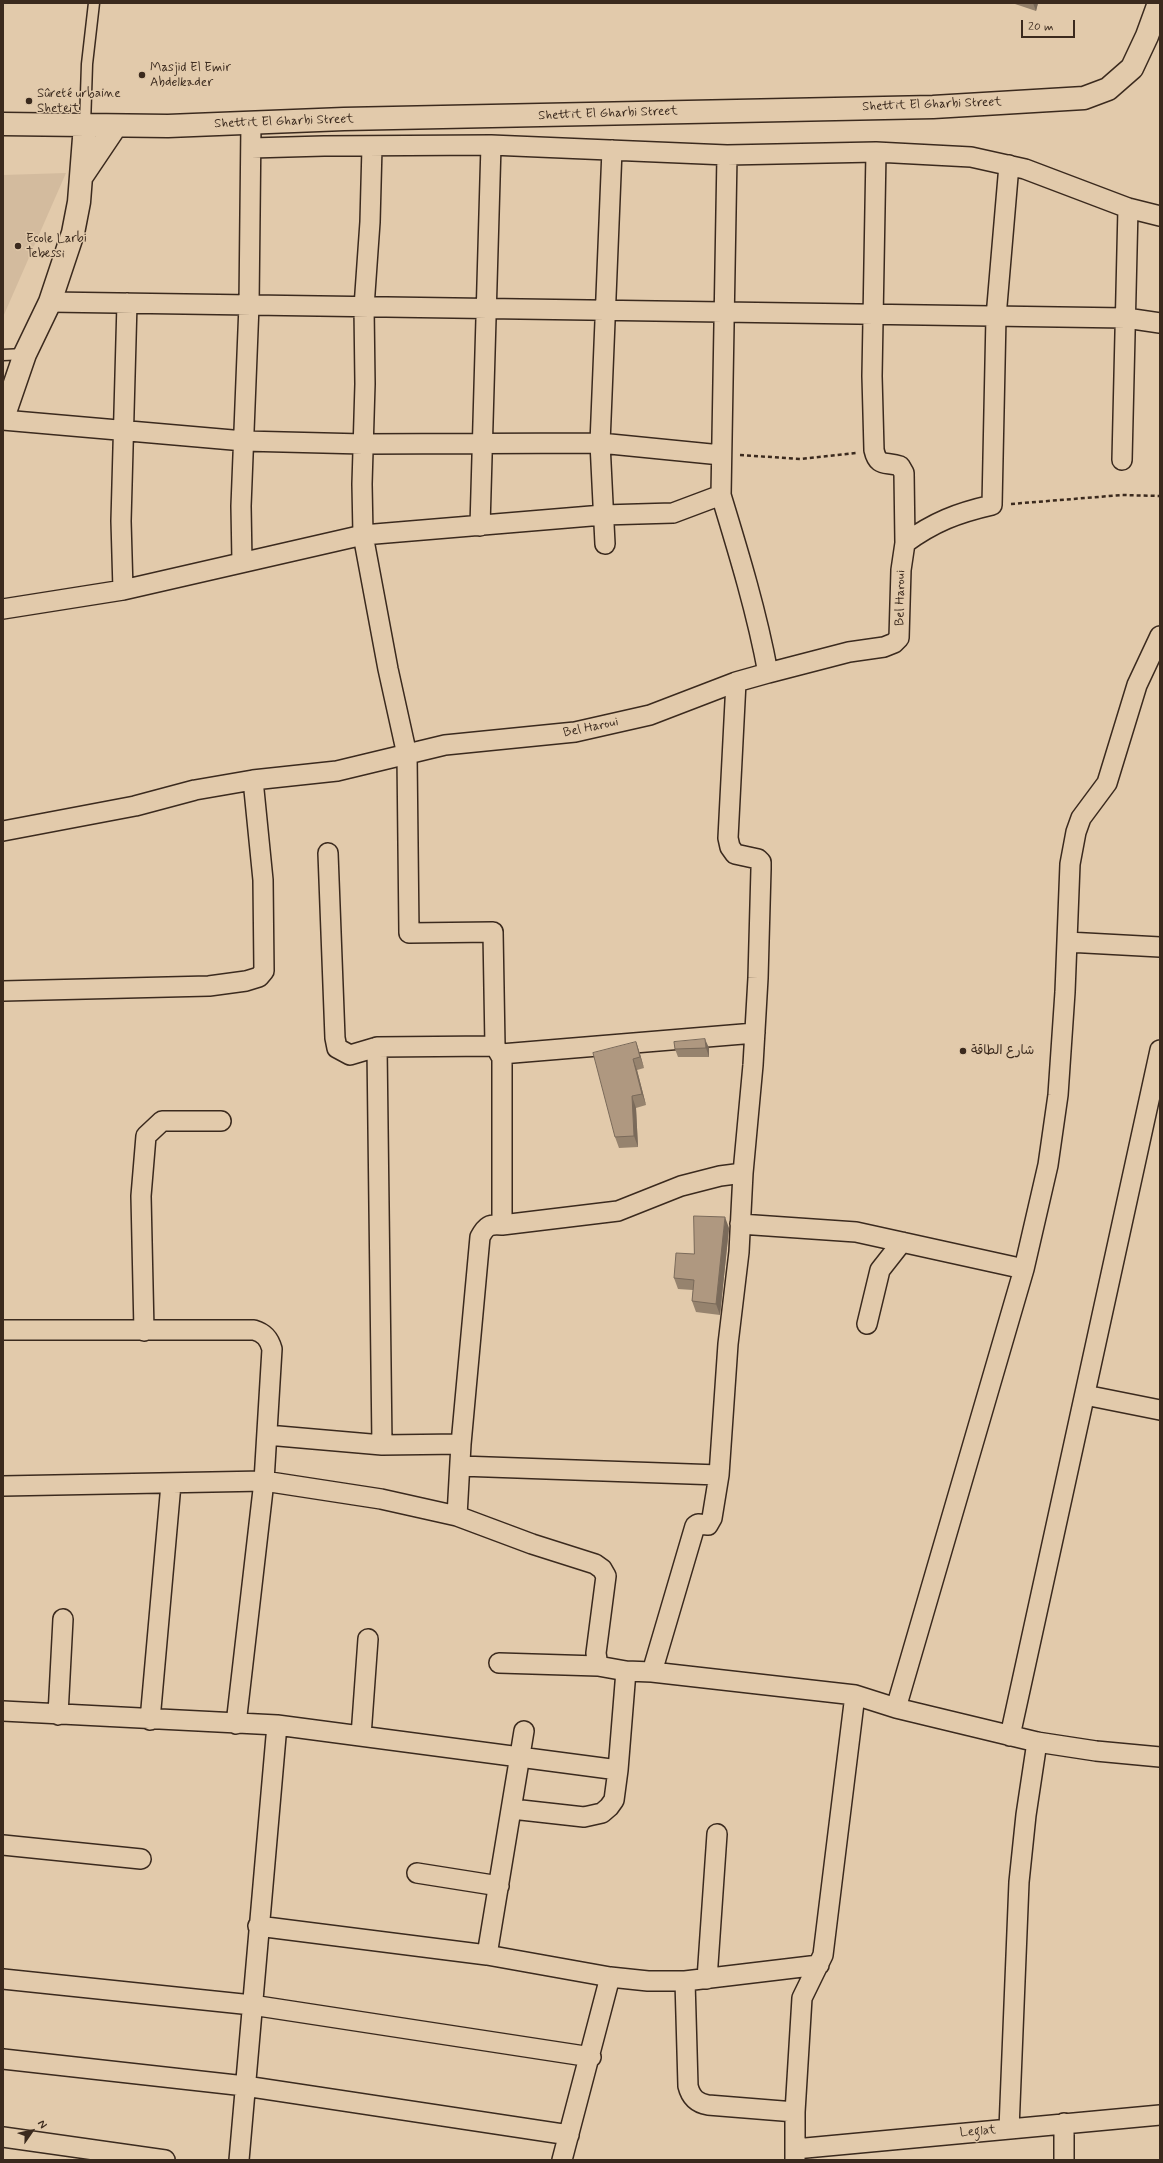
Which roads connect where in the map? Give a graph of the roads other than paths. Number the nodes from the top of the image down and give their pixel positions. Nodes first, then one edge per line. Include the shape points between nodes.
1 (94, 3) edge
2 (1159, 3) edge
3 (1153, 33) edge
4 (251, 123) junction
5 (3, 124) edge
6 (62, 125) junction
7 (85, 125) junction
8 (115, 127) junction
9 (491, 145) junction
10 (372, 147) junction
11 (251, 148) junction
12 (612, 150) junction
13 (876, 152) junction
14 (727, 155) junction
15 (1009, 165) junction
16 (80, 176) junction
17 (1128, 208) junction
18 (1160, 216) edge
19 (50, 302) junction
20 (128, 303) junction
21 (249, 305) junction
22 (364, 307) junction
23 (486, 308) junction
24 (606, 311) junction
25 (725, 312) junction
26 (873, 315) junction
27 (996, 316) junction
28 (1126, 318) junction
29 (1160, 323) edge
30 (25, 354) junction
31 (3, 355) edge
32 (3, 419) edge
33 (123, 431) junction
34 (244, 442) junction
35 (600, 443) junction
36 (363, 444) junction
37 (482, 444) junction
38 (721, 455) junction
39 (1122, 460) dead end
40 (721, 496) junction
41 (603, 515) junction
42 (480, 526) junction
43 (363, 535) junction
44 (904, 543) junction
45 (605, 544) dead end
46 (242, 562) junction
47 (123, 590) junction
48 (3, 609) edge
49 (1160, 636) edge
50 (768, 673) junction
51 (736, 682) junction
52 (407, 755) junction
53 (253, 780) junction
54 (3, 831) edge
55 (328, 853) dead end
56 (1067, 942) junction
57 (1160, 947) edge
58 (3, 991) edge
59 (755, 1033) junction
60 (377, 1047) junction
61 (498, 1050) junction
62 (1160, 1050) edge
63 (221, 1121) dead end
64 (743, 1173) junction
65 (740, 1224) junction
66 (502, 1225) junction
67 (902, 1242) junction
68 (1024, 1269) junction
69 (867, 1324) dead end
70 (3, 1330) edge
71 (144, 1330) junction
72 (1085, 1395) junction
73 (1160, 1410) edge
74 (267, 1435) junction
75 (461, 1444) junction
76 (382, 1445) junction
77 (460, 1466) junction
78 (719, 1475) junction
79 (264, 1481) junction
80 (171, 1484) junction
81 (3, 1486) edge
82 (457, 1516) junction
83 (63, 1619) dead end
84 (368, 1639) dead end
85 (499, 1663) dead end
86 (598, 1666) junction
87 (626, 1671) junction
88 (652, 1672) junction
89 (855, 1695) junction
90 (896, 1708) junction
91 (3, 1712) edge
92 (58, 1715) junction
93 (150, 1720) junction
94 (236, 1724) junction
95 (276, 1725) junction
96 (524, 1731) dead end
97 (361, 1736) junction
98 (1010, 1736) junction
99 (1037, 1742) junction
100 (520, 1757) junction
101 (1160, 1757) edge
102 (618, 1770) junction
103 (512, 1809) junction
104 (717, 1834) dead end
105 (3, 1845) edge
106 (141, 1859) dead end
107 (417, 1873) dead end
108 (499, 1886) junction
109 (258, 1926) junction
110 (487, 1955) junction
111 (818, 1965) junction
112 (610, 1977) junction
113 (3, 1978) edge
114 (707, 1979) junction
115 (685, 1981) junction
116 (252, 2005) junction
117 (591, 2057) junction
118 (3, 2059) edge
119 (245, 2086) junction
120 (795, 2112) junction
121 (1160, 2115) edge
122 (1064, 2123) junction
123 (1009, 2129) junction
124 (570, 2135) junction
125 (3, 2137) edge
126 (795, 2155) edge
127 (165, 2160) edge
128 (240, 2160) edge
129 (562, 2160) edge
130 (1064, 2160) edge

1 - 7 lane via 87,64
2 - 3 street, Shettit El Gharbi Street
3 - 4 street, Shettit El Gharbi Street via 1132,68 1121,80 1108,89 1084,98 933,107
4 - 8 street, Shettit El Gharbi Street
4 - 11 street
5 - 6 street, Shettit El Gharbi Street
6 - 7 street, Shettit El Gharbi Street
6 - 16 street
7 - 8 street, Shettit El Gharbi Street
7 - 16 street
8 - 16 street
9 - 10 street
9 - 12 street
9 - 23 street
10 - 11 street
10 - 22 street
11 - 21 street
12 - 14 street
12 - 24 street
13 - 14 street
13 - 15 street via 971,157
13 - 26 street
14 - 25 street
15 - 17 street
15 - 27 street
16 - 19 street via 79,202 73,233
17 - 18 street
17 - 28 street
19 - 20 street
19 - 30 street
20 - 21 street
20 - 33 street
21 - 22 street
21 - 34 street
22 - 23 street
22 - 36 street
23 - 24 street
23 - 37 street
24 - 25 street
24 - 35 street
25 - 26 street
25 - 38 street
26 - 27 street
26 - 44 street via 874,450 876,459 881,463 900,466 904,473
27 - 28 street
27 - 44 street via 992,505 946,518 930,525
28 - 29 street
28 - 39 street
30 - 31 lane
30 - 32 street
32 - 33 street
33 - 34 street
33 - 47 street
34 - 36 street
34 - 46 street
35 - 37 street
35 - 38 street
35 - 41 street
36 - 37 street
36 - 43 street
37 - 42 street
38 - 40 street
40 - 41 street via 673,513
40 - 50 street via 763,642
41 - 42 street
41 - 45 street
42 - 43 street
43 - 46 street
43 - 52 street
44 - 50 street, Bel Haroui via 900,570 900,630 899,638 894,643
46 - 47 street
47 - 48 street
49 - 56 street via 1137,686 1107,784 1081,818 1076,832 1070,864
50 - 51 street, Bel Haroui
51 - 52 street, Bel Haroui via 650,715 576,732 445,745
51 - 59 street via 728,838 735,854 761,862 762,913
52 - 53 street, Bel Haroui via 337,771
52 - 61 street via 409,933 493,932
53 - 54 street, Bel Haroui
53 - 58 street via 263,880 264,971 259,977 209,986
55 - 60 street via 337,1048 350,1055
56 - 57 street
56 - 68 street via 1057,1103 1048,1165
59 - 61 street
59 - 64 street
60 - 61 street
60 - 76 street
61 - 66 street via 502,1058
62 - 72 street
63 - 71 street via 162,1121 146,1136 141,1196
64 - 65 street
64 - 66 street via 681,1186 618,1211
65 - 67 street via 856,1232
65 - 78 street
66 - 75 street via 490,1224 480,1236
67 - 68 street
67 - 69 street via 880,1270
68 - 90 street
70 - 71 street
71 - 74 street via 254,1330 266,1336 272,1349
72 - 73 street
72 - 98 street
74 - 76 street
74 - 79 street
75 - 76 street
75 - 77 street
77 - 78 street
77 - 82 street
78 - 88 street via 710,1523 695,1526
79 - 80 street
79 - 82 street via 382,1499
79 - 94 street
80 - 81 street
80 - 93 street
82 - 86 street via 602,1568 606,1576 596,1653
83 - 92 street
84 - 97 street
85 - 86 street
86 - 87 street
87 - 88 street
87 - 102 street
88 - 89 street
89 - 90 street
89 - 111 street via 823,1954
90 - 98 street
91 - 92 street
92 - 93 street
93 - 94 street
94 - 95 street
95 - 97 street
95 - 109 street
96 - 100 street
97 - 100 street
98 - 99 street
99 - 101 street
99 - 123 street via 1019,1882
100 - 102 street
100 - 103 street
102 - 103 street via 614,1800 602,1813 584,1817
103 - 108 street
104 - 114 street
105 - 106 street
107 - 108 street
108 - 110 street
109 - 110 street
109 - 116 street
110 - 112 street
111 - 114 street
111 - 120 street via 802,1998
112 - 115 street
112 - 117 street
113 - 116 street
114 - 115 street
115 - 120 street via 688,2086 693,2097 708,2105
116 - 117 street
116 - 119 street
117 - 124 street
118 - 119 street
119 - 124 street
119 - 128 street
120 - 126 street
121 - 122 street, Leglat
122 - 123 street, Leglat
122 - 130 street
123 - 126 street, Leglat
124 - 129 street
125 - 127 street

